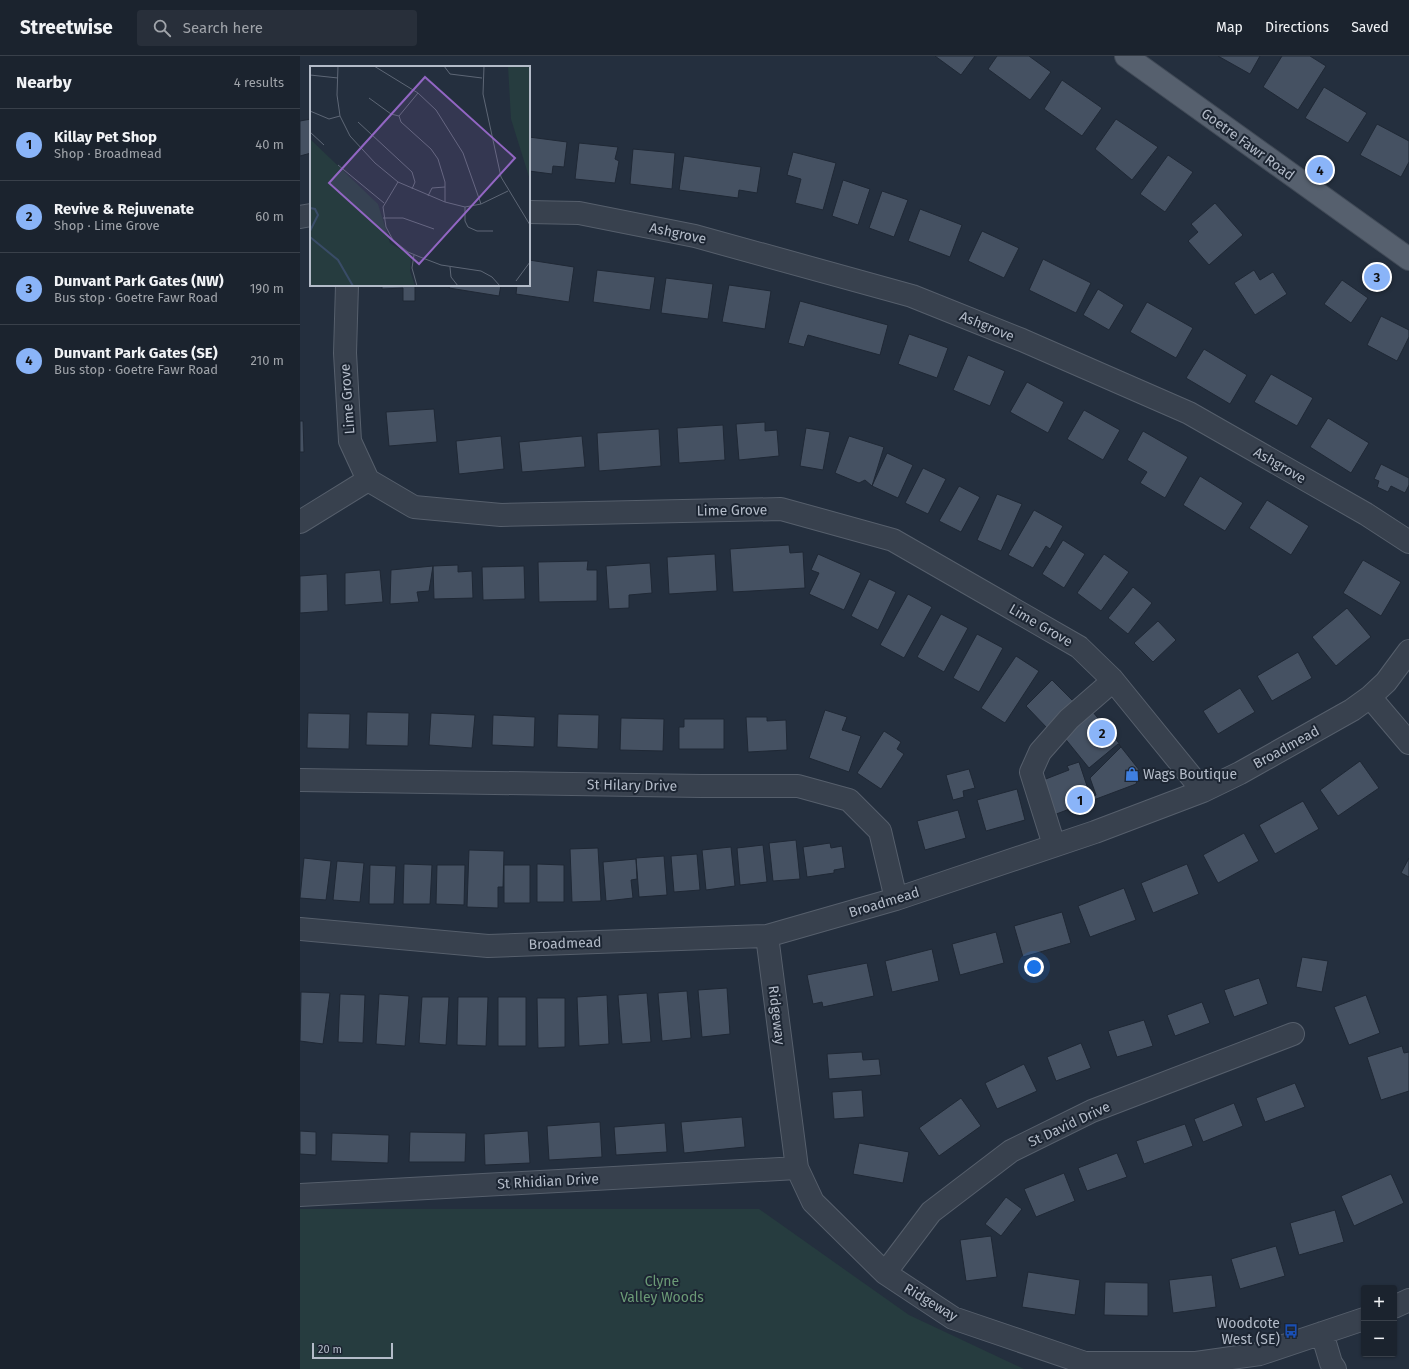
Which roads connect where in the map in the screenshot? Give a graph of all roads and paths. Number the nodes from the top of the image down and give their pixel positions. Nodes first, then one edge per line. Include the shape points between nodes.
1 (1126, 56) edge
2 (530, 212) edge
3 (310, 215) edge
4 (300, 217) edge
5 (1409, 259) edge
6 (347, 286) edge
7 (368, 480) junction
8 (300, 522) edge
9 (1409, 542) edge
10 (1409, 651) edge
11 (1112, 679) junction
12 (1370, 697) junction
13 (1409, 743) edge
14 (300, 780) edge
15 (1203, 791) junction
16 (1054, 845) junction
17 (896, 899) junction
18 (300, 929) edge
19 (767, 936) junction
20 (1296, 1035) dead end
21 (797, 1168) junction
22 (300, 1195) edge
23 (885, 1273) junction
24 (1409, 1300) edge
25 (1397, 1306) edge
26 (1361, 1320) edge
27 (1322, 1333) junction
28 (1335, 1369) edge

1 - 5 main road, Goetre Fawr Road
2 - 9 street, Ashgrove via 579,212 695,236 912,296 1189,412 1366,514
3 - 4 street
6 - 7 street, Lime Grove via 344,353 350,442
7 - 8 street
7 - 11 street, Lime Grove via 414,507 501,515 781,509 892,540 1079,647
10 - 12 street, Broadmead via 1386,682
11 - 15 street, Lime Grove
11 - 16 street via 1040,752 1031,772
12 - 13 street
12 - 15 street, Broadmead via 1352,710
14 - 17 street, St Hilary Drive via 798,786 849,800 880,831
15 - 16 street, Broadmead
16 - 17 street, Broadmead
17 - 19 street, Broadmead
18 - 19 street, Broadmead via 488,946
19 - 21 street, Ridgeway
20 - 23 street, St David Drive via 1092,1111 1011,1151 931,1212
21 - 22 street, St Rhidian Drive
21 - 23 street, Ridgeway via 813,1202
23 - 27 street, Ridgeway via 953,1318 1084,1363 1196,1363 1260,1354
24 - 25 street
26 - 27 street, Ridgeway
27 - 28 street

